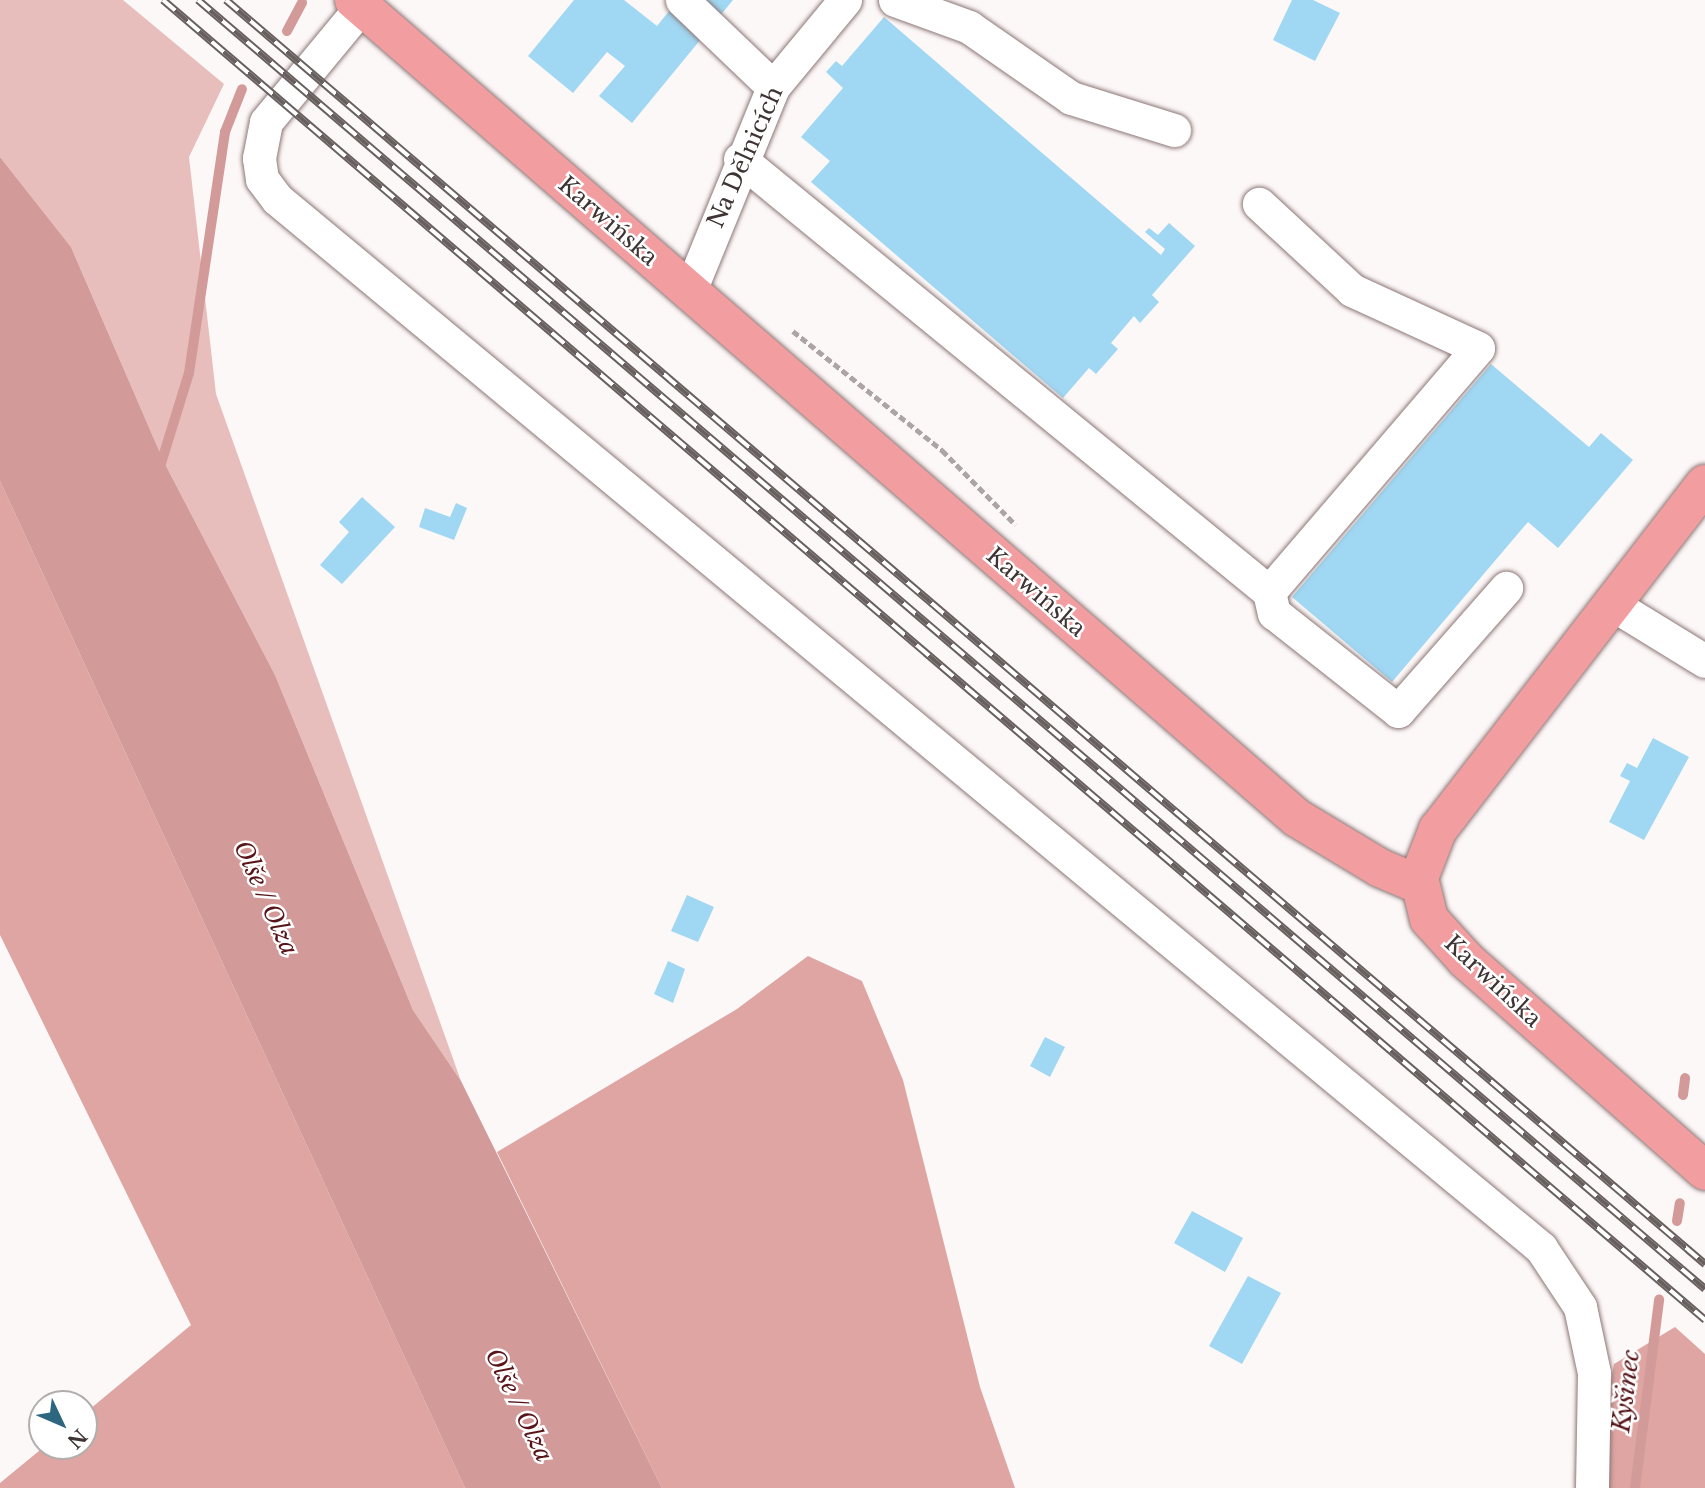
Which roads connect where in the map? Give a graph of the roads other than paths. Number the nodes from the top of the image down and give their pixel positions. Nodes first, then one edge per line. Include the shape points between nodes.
1 (682, 0) edge
2 (845, 0) edge
3 (895, 0) edge
4 (357, 3) edge
5 (773, 87) junction
6 (1174, 130) dead end
7 (740, 159) junction
8 (1259, 204) dead end
9 (689, 293) junction
10 (1705, 484) edge
11 (1506, 588) dead end
12 (1269, 592) junction
13 (1612, 604) junction
14 (1705, 661) edge
15 (1420, 885) junction
16 (1705, 1171) edge
17 (1592, 1488) edge

1 - 5 street
2 - 5 street, Na Dělnicích
3 - 6 street via 969,27 1071,98
4 - 9 main road, Karwińska
4 - 17 street via 266,122 259,158 262,179 276,199 1541,1248 1580,1307 1594,1373
5 - 7 street, Na Dělnicích
7 - 9 street, Na Dělnicích
7 - 12 street
8 - 12 street via 1352,289 1478,348
9 - 15 main road, Karwińska via 1297,818 1380,868
10 - 13 main road
11 - 12 street via 1398,711 1274,613
13 - 14 street
13 - 15 main road via 1438,829
15 - 16 main road, Karwińska via 1429,919 1466,960

